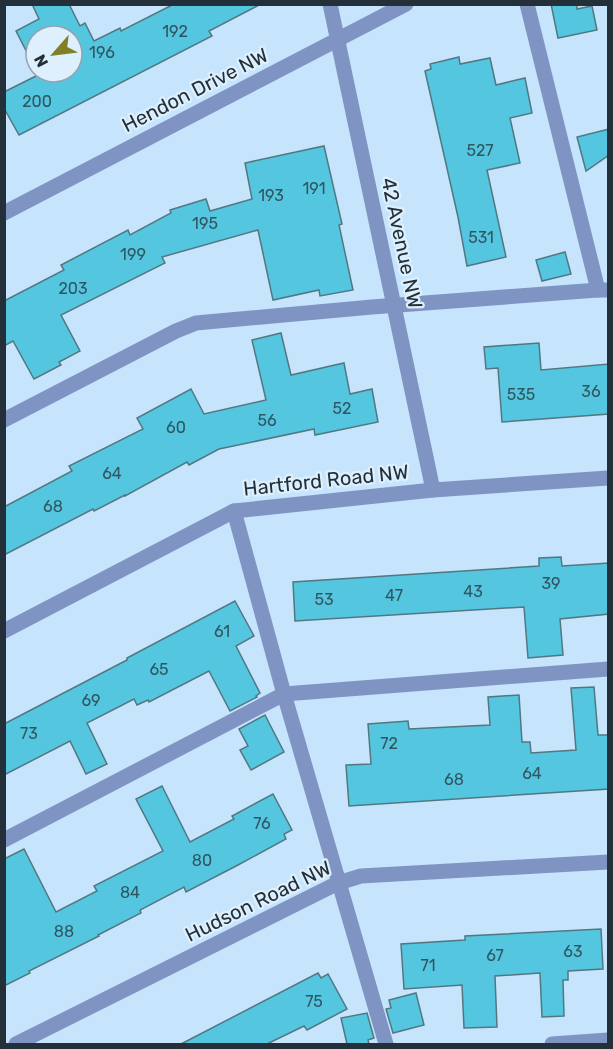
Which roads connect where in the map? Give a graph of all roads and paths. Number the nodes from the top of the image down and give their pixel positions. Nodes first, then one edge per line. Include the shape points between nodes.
1 (330, 4) edge
2 (406, 4) edge
3 (527, 4) edge
4 (337, 40) junction
5 (4, 213) edge
6 (603, 290) edge
7 (395, 305) junction
8 (4, 420) edge
9 (609, 478) edge
10 (433, 490) junction
11 (234, 511) junction
12 (4, 631) edge
13 (609, 669) edge
14 (284, 694) junction
15 (4, 840) edge
16 (609, 862) edge
17 (338, 883) junction
18 (609, 1040) edge
19 (16, 1044) edge
20 (386, 1044) edge
21 (552, 1044) edge

1 - 4 street, 42 Avenue NW
2 - 4 street, Hendon Drive NW
3 - 6 street
4 - 5 street, Hendon Drive NW
4 - 7 street, 42 Avenue NW
6 - 7 street
7 - 8 street via 196,323
7 - 10 street, 42 Avenue NW
9 - 10 street, Hartford Road NW
10 - 11 street, Hartford Road NW
11 - 12 street, Hartford Road NW
11 - 14 street
13 - 14 street
14 - 15 street
14 - 17 street
16 - 17 street, Hudson Road NW via 360,876
17 - 19 street, Hudson Road NW
17 - 20 street
18 - 21 street

